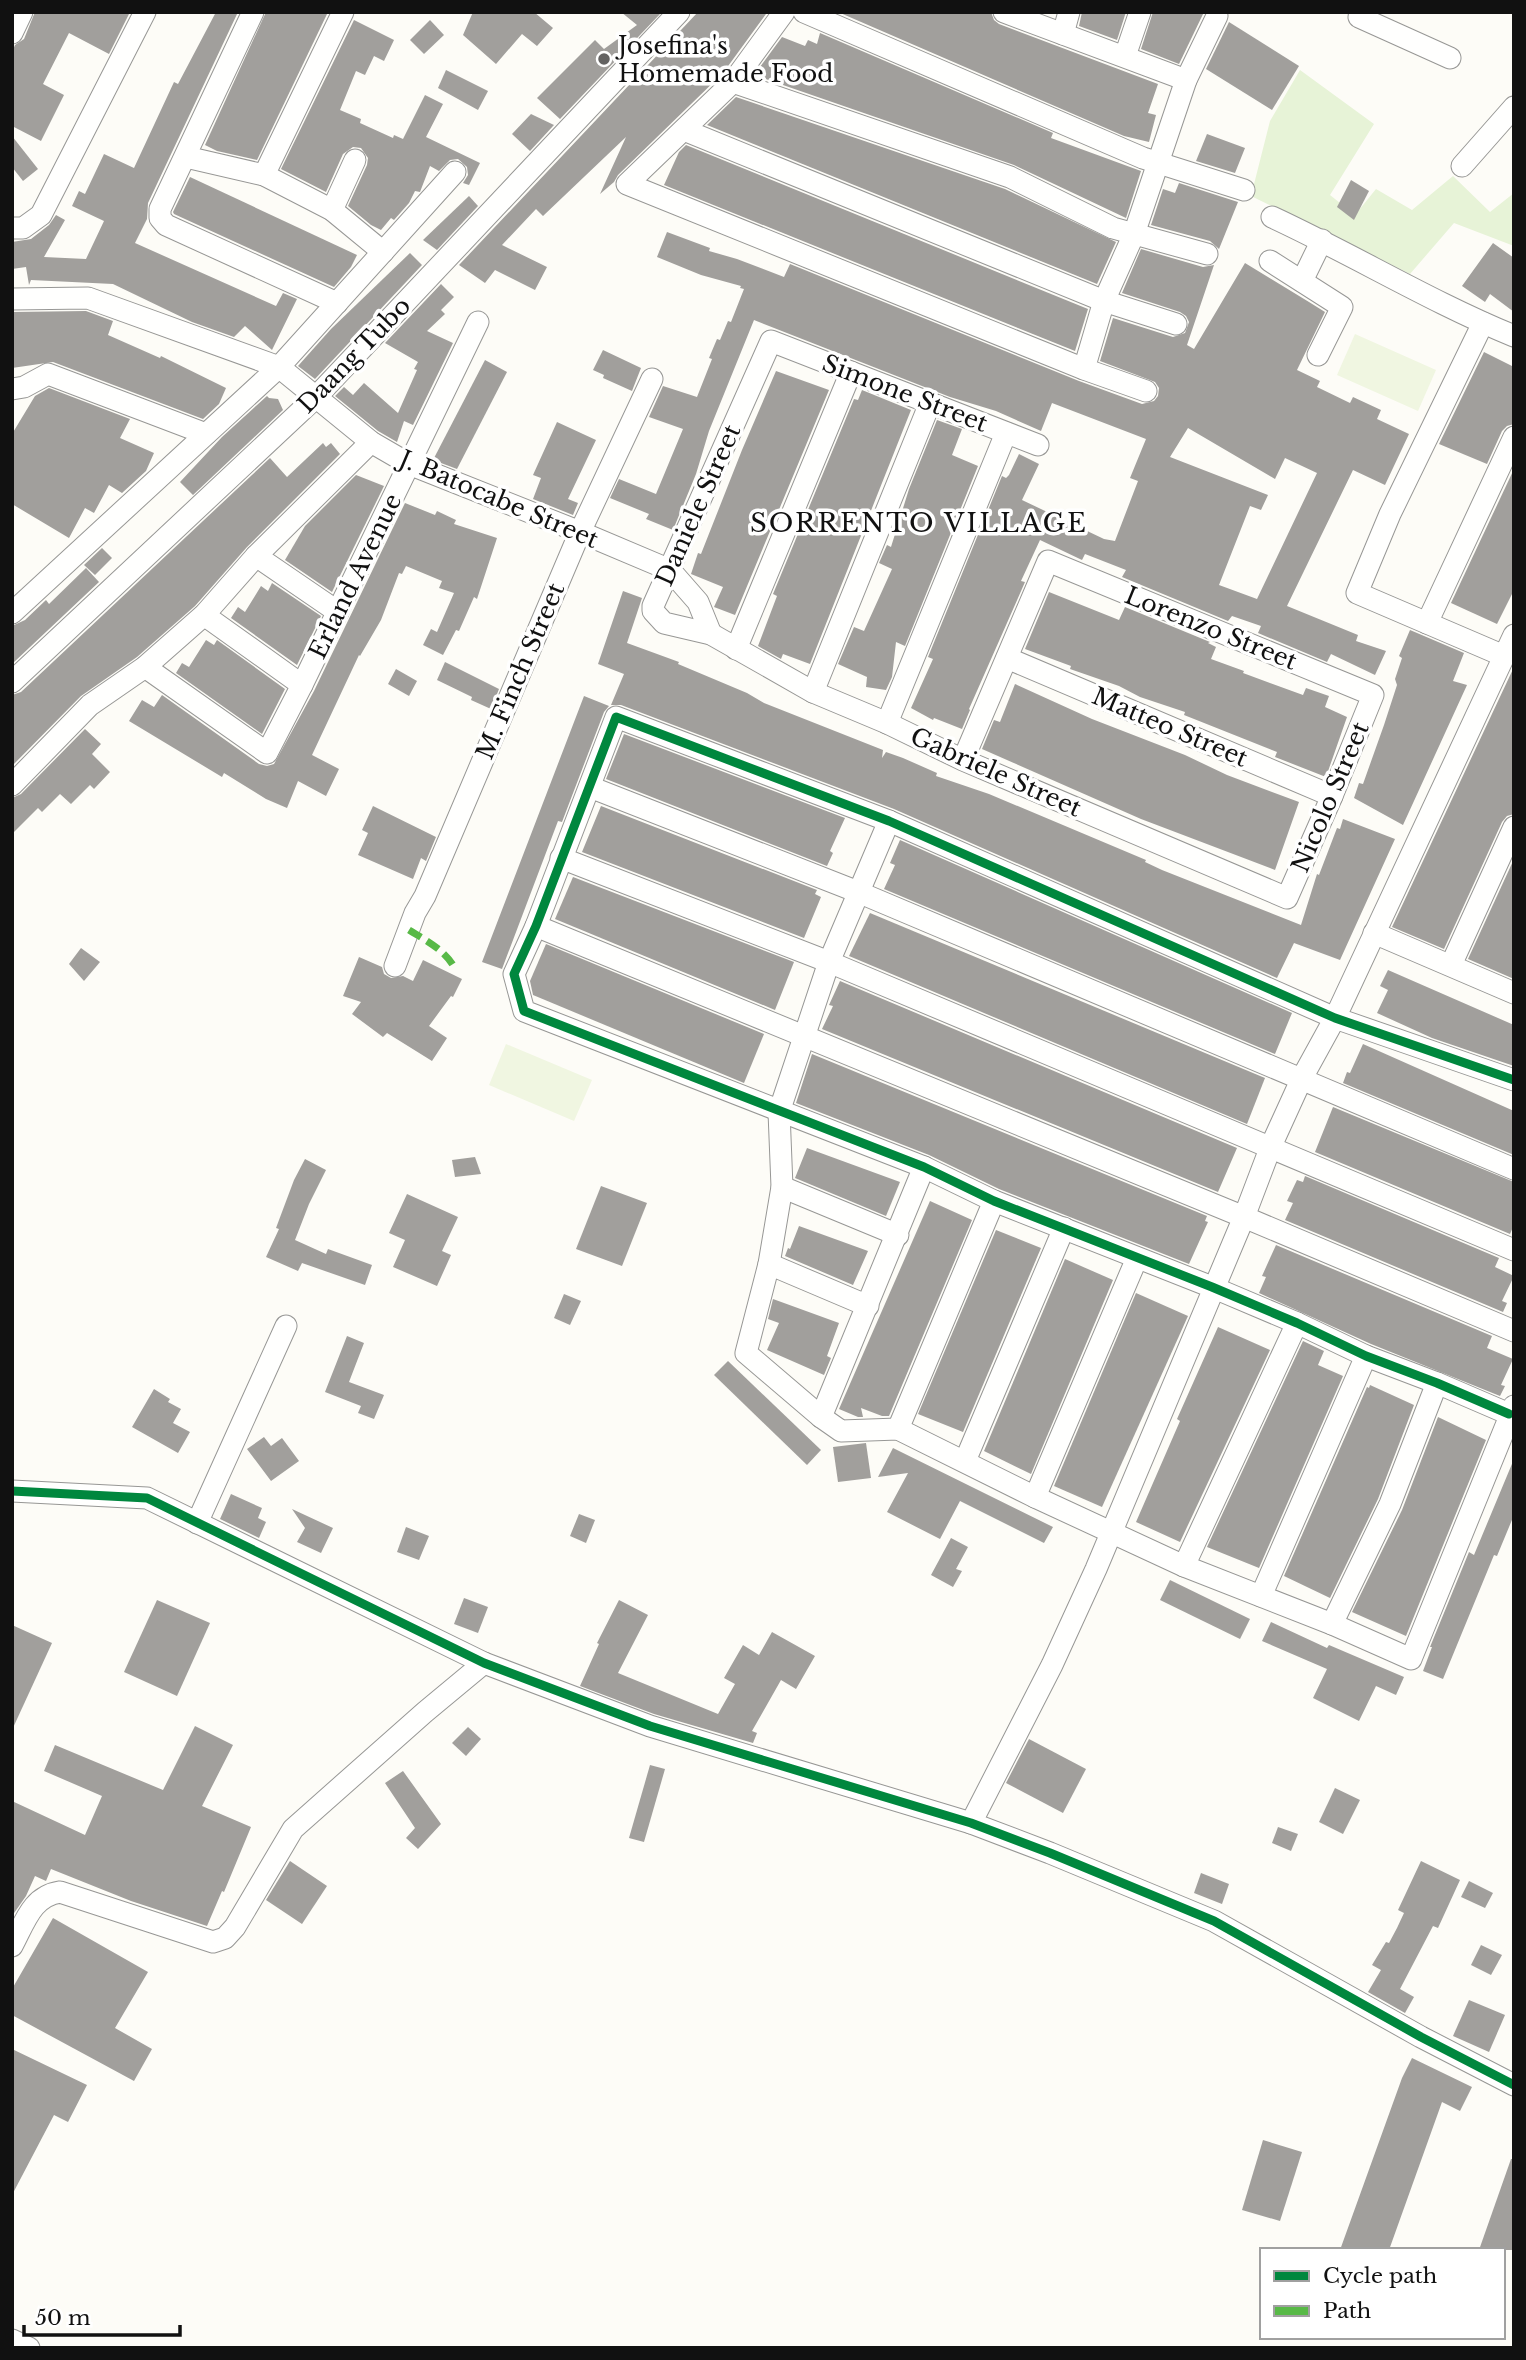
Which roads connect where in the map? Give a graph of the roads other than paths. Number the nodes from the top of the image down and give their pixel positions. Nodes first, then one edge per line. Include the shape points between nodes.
1 (22, 12) edge
2 (145, 12) edge
3 (253, 12) edge
4 (343, 12) edge
5 (679, 12) edge
6 (784, 12) edge
7 (804, 12) edge
8 (1004, 12) edge
9 (1069, 12) edge
10 (1140, 12) edge
11 (1362, 12) edge
12 (1217, 16) dead end
13 (12, 33) edge
14 (1063, 34) junction
15 (1125, 56) junction
16 (1450, 58) dead end
17 (1186, 80) junction
18 (733, 82) junction
19 (1514, 107) edge
20 (684, 130) junction
21 (186, 157) junction
22 (355, 160) dead end
23 (1159, 162) junction
24 (1462, 166) dead end
25 (455, 172) dead end
26 (264, 175) junction
27 (1244, 190) dead end
28 (332, 210) junction
29 (1272, 217) dead end
30 (12, 228) edge
31 (1134, 234) junction
32 (1322, 240) junction
33 (383, 252) junction
34 (1208, 254) dead end
35 (1270, 261) dead end
36 (1302, 281) junction
37 (12, 299) edge
38 (1104, 301) junction
39 (337, 303) junction
40 (478, 322) dead end
41 (1483, 323) junction
42 (1176, 324) dead end
43 (1514, 335) edge
44 (771, 341) joint
45 (1318, 355) dead end
46 (279, 367) junction
47 (1084, 369) junction
48 (851, 372) junction
49 (652, 379) dead end
50 (18, 388) edge
51 (1146, 391) dead end
52 (316, 397) junction
53 (930, 403) junction
54 (12, 409) edge
55 (1006, 433) junction
56 (206, 435) junction
57 (1514, 438) edge
58 (371, 442) junction
59 (1038, 445) dead end
60 (409, 464) junction
61 (580, 532) junction
62 (256, 556) junction
63 (665, 568) junction
64 (338, 611) junction
65 (12, 613) edge
66 (204, 615) junction
67 (1427, 623) junction
68 (710, 634) junction
69 (1514, 635) edge
70 (736, 649) junction
71 (1007, 658) junction
72 (1505, 666) edge
73 (145, 667) junction
74 (12, 682) edge
75 (302, 685) junction
76 (813, 692) junction
77 (1373, 695) joint
78 (887, 723) junction
79 (963, 760) junction
80 (12, 785) edge
81 (590, 786) junction
82 (1332, 796) junction
83 (889, 821) junction
84 (1514, 827) edge
85 (561, 858) junction
86 (858, 892) junction
87 (1287, 898) joint
88 (536, 926) junction
89 (1374, 933) junction
90 (829, 961) junction
91 (1451, 965) junction
92 (395, 966) dead end
93 (1514, 993) edge
94 (1335, 1018) junction
95 (804, 1036) junction
96 (1302, 1078) junction
97 (1514, 1080) edge
98 (779, 1112) junction
99 (1271, 1146) junction
100 (924, 1167) junction
101 (1514, 1169) edge
102 (782, 1187) junction
103 (994, 1201) junction
104 (1244, 1217) junction
105 (1064, 1228) junction
106 (898, 1235) junction
107 (1514, 1250) edge
108 (1137, 1258) junction
109 (769, 1264) junction
110 (1213, 1287) junction
111 (868, 1306) junction
112 (1297, 1323) junction
113 (285, 1326) dead end
114 (1514, 1331) edge
115 (1366, 1356) junction
116 (1437, 1383) junction
117 (1512, 1410) edge
118 (821, 1418) junction
119 (898, 1429) junction
120 (965, 1461) junction
121 (12, 1491) edge
122 (1035, 1497) junction
123 (197, 1523) junction
124 (1112, 1532) junction
125 (1184, 1566) junction
126 (1261, 1596) junction
127 (1332, 1624) junction
128 (484, 1663) junction
129 (971, 1824) junction
130 (12, 1945) edge
131 (1514, 2085) edge
132 (12, 2340) edge
133 (29, 2348) edge

1 - 13 street
2 - 30 street via 41,215 23,228
3 - 21 street
4 - 26 street
5 - 52 street, Daang Tubo
6 - 18 street
7 - 23 street
8 - 14 street
9 - 14 street
10 - 15 street
11 - 16 street via 1359,17
12 - 17 street
14 - 15 street
15 - 17 street
17 - 23 street
18 - 20 street
18 - 31 street via 1010,177
19 - 24 street
20 - 38 street
20 - 47 street via 627,184
21 - 26 street
21 - 39 street via 160,209 166,225
22 - 28 street
23 - 27 street
23 - 31 street
25 - 33 street
26 - 28 street
28 - 33 street
29 - 32 street
31 - 34 street
31 - 38 street
32 - 36 street
32 - 41 street
33 - 39 street
35 - 36 street
36 - 45 street via 1342,307
37 - 46 street, J. Batocabe Street via 88,298
38 - 42 street
38 - 47 street
39 - 46 street
40 - 60 street, Erland Avenue
41 - 43 street
41 - 67 street via 1390,513 1357,593
44 - 48 street, Simone Street
44 - 63 street, Daniele Street
46 - 52 street, J. Batocabe Street
46 - 56 street
47 - 51 street
48 - 53 street, Simone Street
48 - 70 street
49 - 61 street, M. Finch Street
50 - 54 street
50 - 56 street via 48,374
52 - 58 street, J. Batocabe Street
52 - 74 street, Daang Tubo
53 - 55 street, Simone Street
53 - 76 street
55 - 59 street, Simone Street
55 - 78 street
56 - 65 street
57 - 67 street
58 - 60 street, J. Batocabe Street
58 - 62 street
60 - 61 street, J. Batocabe Street
60 - 64 street, Erland Avenue
61 - 63 street, J. Batocabe Street
61 - 92 street, M. Finch Street
62 - 64 street
62 - 66 street
63 - 68 street via 698,602
63 - 68 street, Daniele Street via 654,614 672,626
64 - 75 street, Erland Avenue
66 - 73 street
66 - 75 street
67 - 72 street
68 - 70 street, Gabriele Street
69 - 72 street
70 - 76 street, Gabriele Street
71 - 77 street, Lorenzo Street via 1048,561
71 - 79 street
71 - 82 street, Matteo Street
72 - 89 street
73 - 75 street, Erland Avenue via 267,753
73 - 80 street via 90,705
76 - 78 street, Gabriele Street
77 - 82 street, Nicolo Street
78 - 79 street, Gabriele Street
79 - 87 street, Gabriele Street
81 - 83 street via 617,717
81 - 85 street
81 - 86 street
82 - 87 street, Nicolo Street
83 - 86 street
83 - 94 street
84 - 91 street
85 - 88 street
85 - 90 street
86 - 90 street
86 - 96 street
88 - 95 street
88 - 98 street via 514,974 524,1011
89 - 91 street
89 - 94 street
90 - 95 street
90 - 99 street
91 - 93 street
94 - 96 street
94 - 97 street
95 - 98 street
95 - 104 street
96 - 99 street
96 - 101 street
98 - 100 street
98 - 102 street
99 - 104 street
99 - 107 street
100 - 103 street
100 - 106 street
102 - 106 street
102 - 109 street
103 - 105 street
103 - 119 street
104 - 110 street
104 - 114 street
105 - 108 street
105 - 120 street
106 - 111 street
108 - 110 street
108 - 122 street
109 - 111 street
109 - 118 street via 746,1353
110 - 112 street
110 - 124 street
111 - 118 street
112 - 115 street
112 - 125 street
113 - 123 street
115 - 116 street
115 - 126 street
116 - 117 street
116 - 127 street via 1390,1504
117 - 127 street via 1411,1660
118 - 119 street via 841,1431
119 - 120 street
120 - 122 street
121 - 123 street via 147,1498
122 - 124 street
123 - 128 street
124 - 125 street
124 - 129 street via 1052,1665
125 - 126 street
126 - 127 street
128 - 129 street via 650,1726
128 - 130 street via 293,1829 225,1938 213,1942 60,1892 37,1900
129 - 131 street via 1214,1921
132 - 133 street

